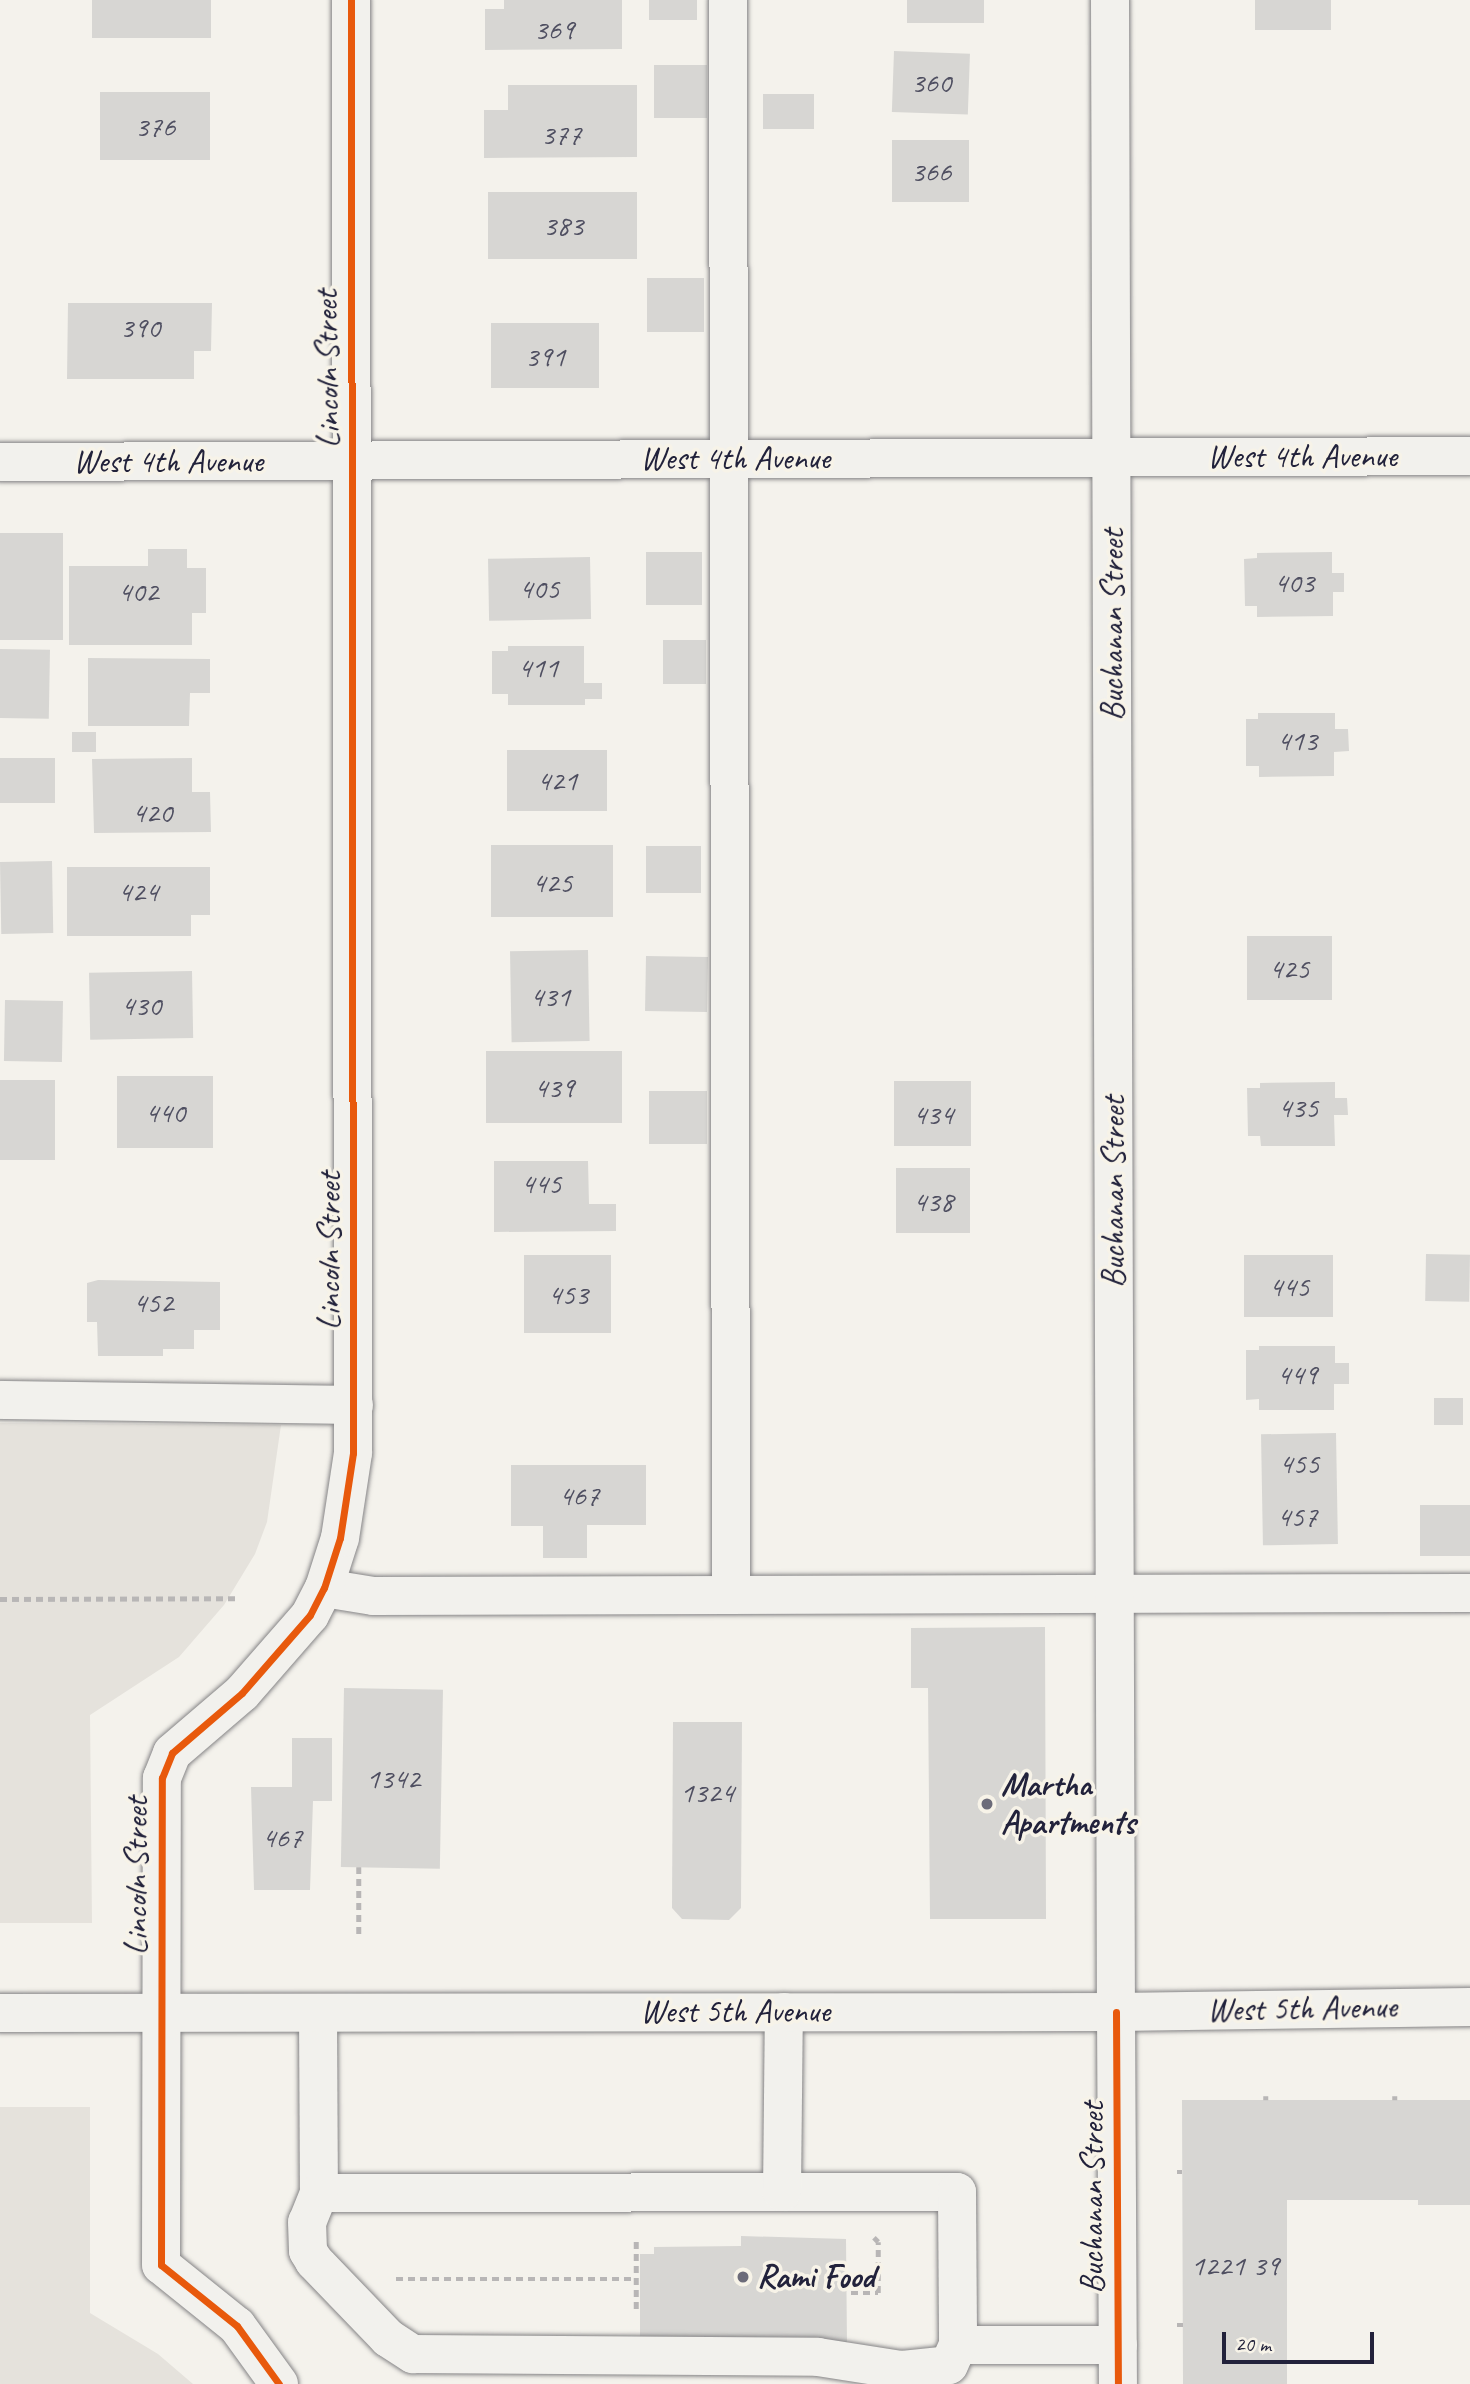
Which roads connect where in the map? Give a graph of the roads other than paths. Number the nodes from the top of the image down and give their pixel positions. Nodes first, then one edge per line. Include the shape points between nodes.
1 (351, 0) edge
2 (728, 0) edge
3 (1110, 0) edge
4 (1470, 456) edge
5 (1113, 458) junction
6 (729, 459) junction
7 (354, 461) junction
8 (0, 462) edge
9 (0, 1400) edge
10 (354, 1405) junction
11 (324, 1588) junction
12 (1470, 1593) edge
13 (731, 1594) junction
14 (1115, 1596) junction
15 (1470, 2007) edge
16 (784, 2012) junction
17 (1116, 2012) junction
18 (0, 2013) edge
19 (162, 2013) junction
20 (318, 2013) junction
21 (782, 2192) junction
22 (319, 2193) junction
23 (958, 2345) junction
24 (1118, 2345) junction
25 (279, 2384) edge
26 (1118, 2384) edge

1 - 7 main road, Lincoln Street
2 - 6 main road
3 - 5 main road, Buchanan Street
4 - 5 main road, West 4th Avenue
5 - 6 main road, West 4th Avenue
5 - 14 main road, Buchanan Street
6 - 7 main road, West 4th Avenue
6 - 13 main road
7 - 8 main road, West 4th Avenue
7 - 10 main road, Lincoln Street
9 - 10 main road
10 - 11 main road, Lincoln Street via 348,1492
11 - 13 main road via 373,1596
11 - 19 main road, Lincoln Street via 310,1615 274,1660 164,1763
12 - 14 main road
13 - 14 main road
14 - 17 main road, Buchanan Street
15 - 17 main road, West 5th Avenue
16 - 17 main road, West 5th Avenue
16 - 20 main road, West 5th Avenue
16 - 21 main road
17 - 24 main road, Buchanan Street
18 - 19 main road, West 5th Avenue
19 - 20 main road, West 5th Avenue
19 - 25 main road, Lincoln Street via 162,2265 237,2326
20 - 22 main road
21 - 22 main road
21 - 23 main road via 957,2192
22 - 23 main road via 307,2222 308,2251 388,2338 413,2354 818,2357 901,2370 949,2365
23 - 24 main road
24 - 26 main road, Buchanan Street

